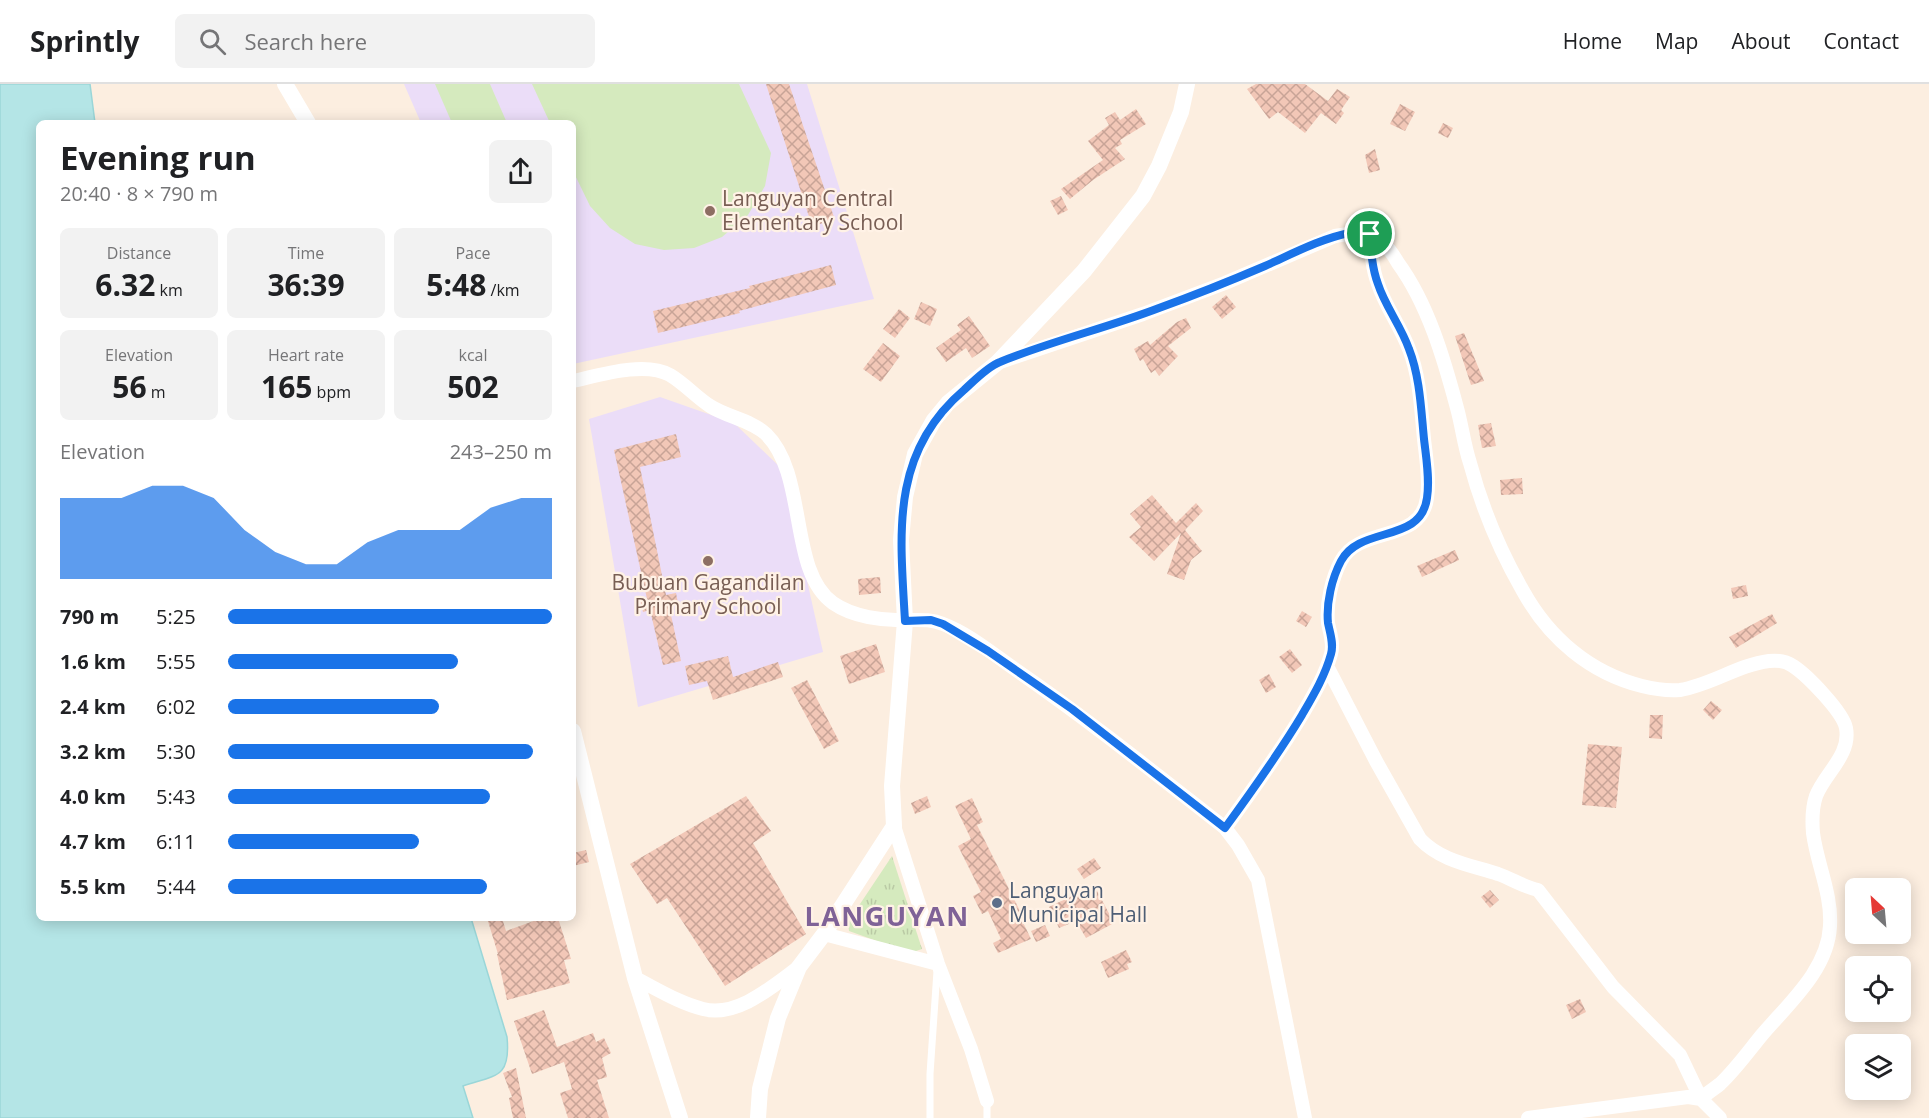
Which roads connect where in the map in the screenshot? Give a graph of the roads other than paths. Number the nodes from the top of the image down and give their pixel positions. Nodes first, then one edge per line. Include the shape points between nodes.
1 (285, 84) edge
2 (1187, 84) edge
3 (306, 120) edge
4 (1370, 234) junction
5 (997, 363) junction
6 (576, 380) edge
7 (905, 621) junction
8 (1327, 666) junction
9 (576, 743) edge
10 (894, 826) junction
11 (1225, 828) junction
12 (824, 934) junction
13 (938, 964) junction
14 (799, 967) junction
15 (635, 978) junction
16 (1701, 1099) junction
17 (987, 1101) joint
18 (680, 1118) edge
19 (758, 1118) edge
20 (930, 1118) edge
21 (987, 1118) edge
22 (1305, 1118) edge
23 (1528, 1118) edge
24 (1720, 1118) edge

1 - 3 street
2 - 5 street via 1181,112 1143,196 1084,271
4 - 5 street via 1335,236 1164,306
4 - 8 street via 1378,285 1414,364 1427,465 1427,499 1411,525 1361,541 1342,558 1329,603 1332,650
4 - 16 street via 1384,244 1412,282 1443,362 1486,513 1509,566 1546,627 1596,669 1650,688 1676,690 1696,686 1769,661 1782,661 1806,677 1840,715 1846,728 1843,753 1817,794 1812,813 1828,900 1828,943 1812,976 1722,1082
5 - 7 street via 948,403 915,454 902,523
6 - 7 street via 623,371 660,370 713,408 767,435 784,466 808,562 820,592 845,611
7 - 10 street via 892,786
7 - 11 street via 931,620 943,624 988,651 1072,709
8 - 11 street via 1278,755
8 - 16 street via 1420,839 1430,849 1471,868 1538,890 1613,987 1680,1055
9 - 15 street
10 - 12 street
10 - 13 street
11 - 22 street via 1258,880
12 - 13 street
12 - 14 street
13 - 17 street
13 - 20 lane
14 - 15 street via 752,998 723,1009 705,1010
14 - 19 street via 778,1018 760,1089
15 - 18 street
16 - 23 street via 1689,1097
16 - 24 street
17 - 21 lane

